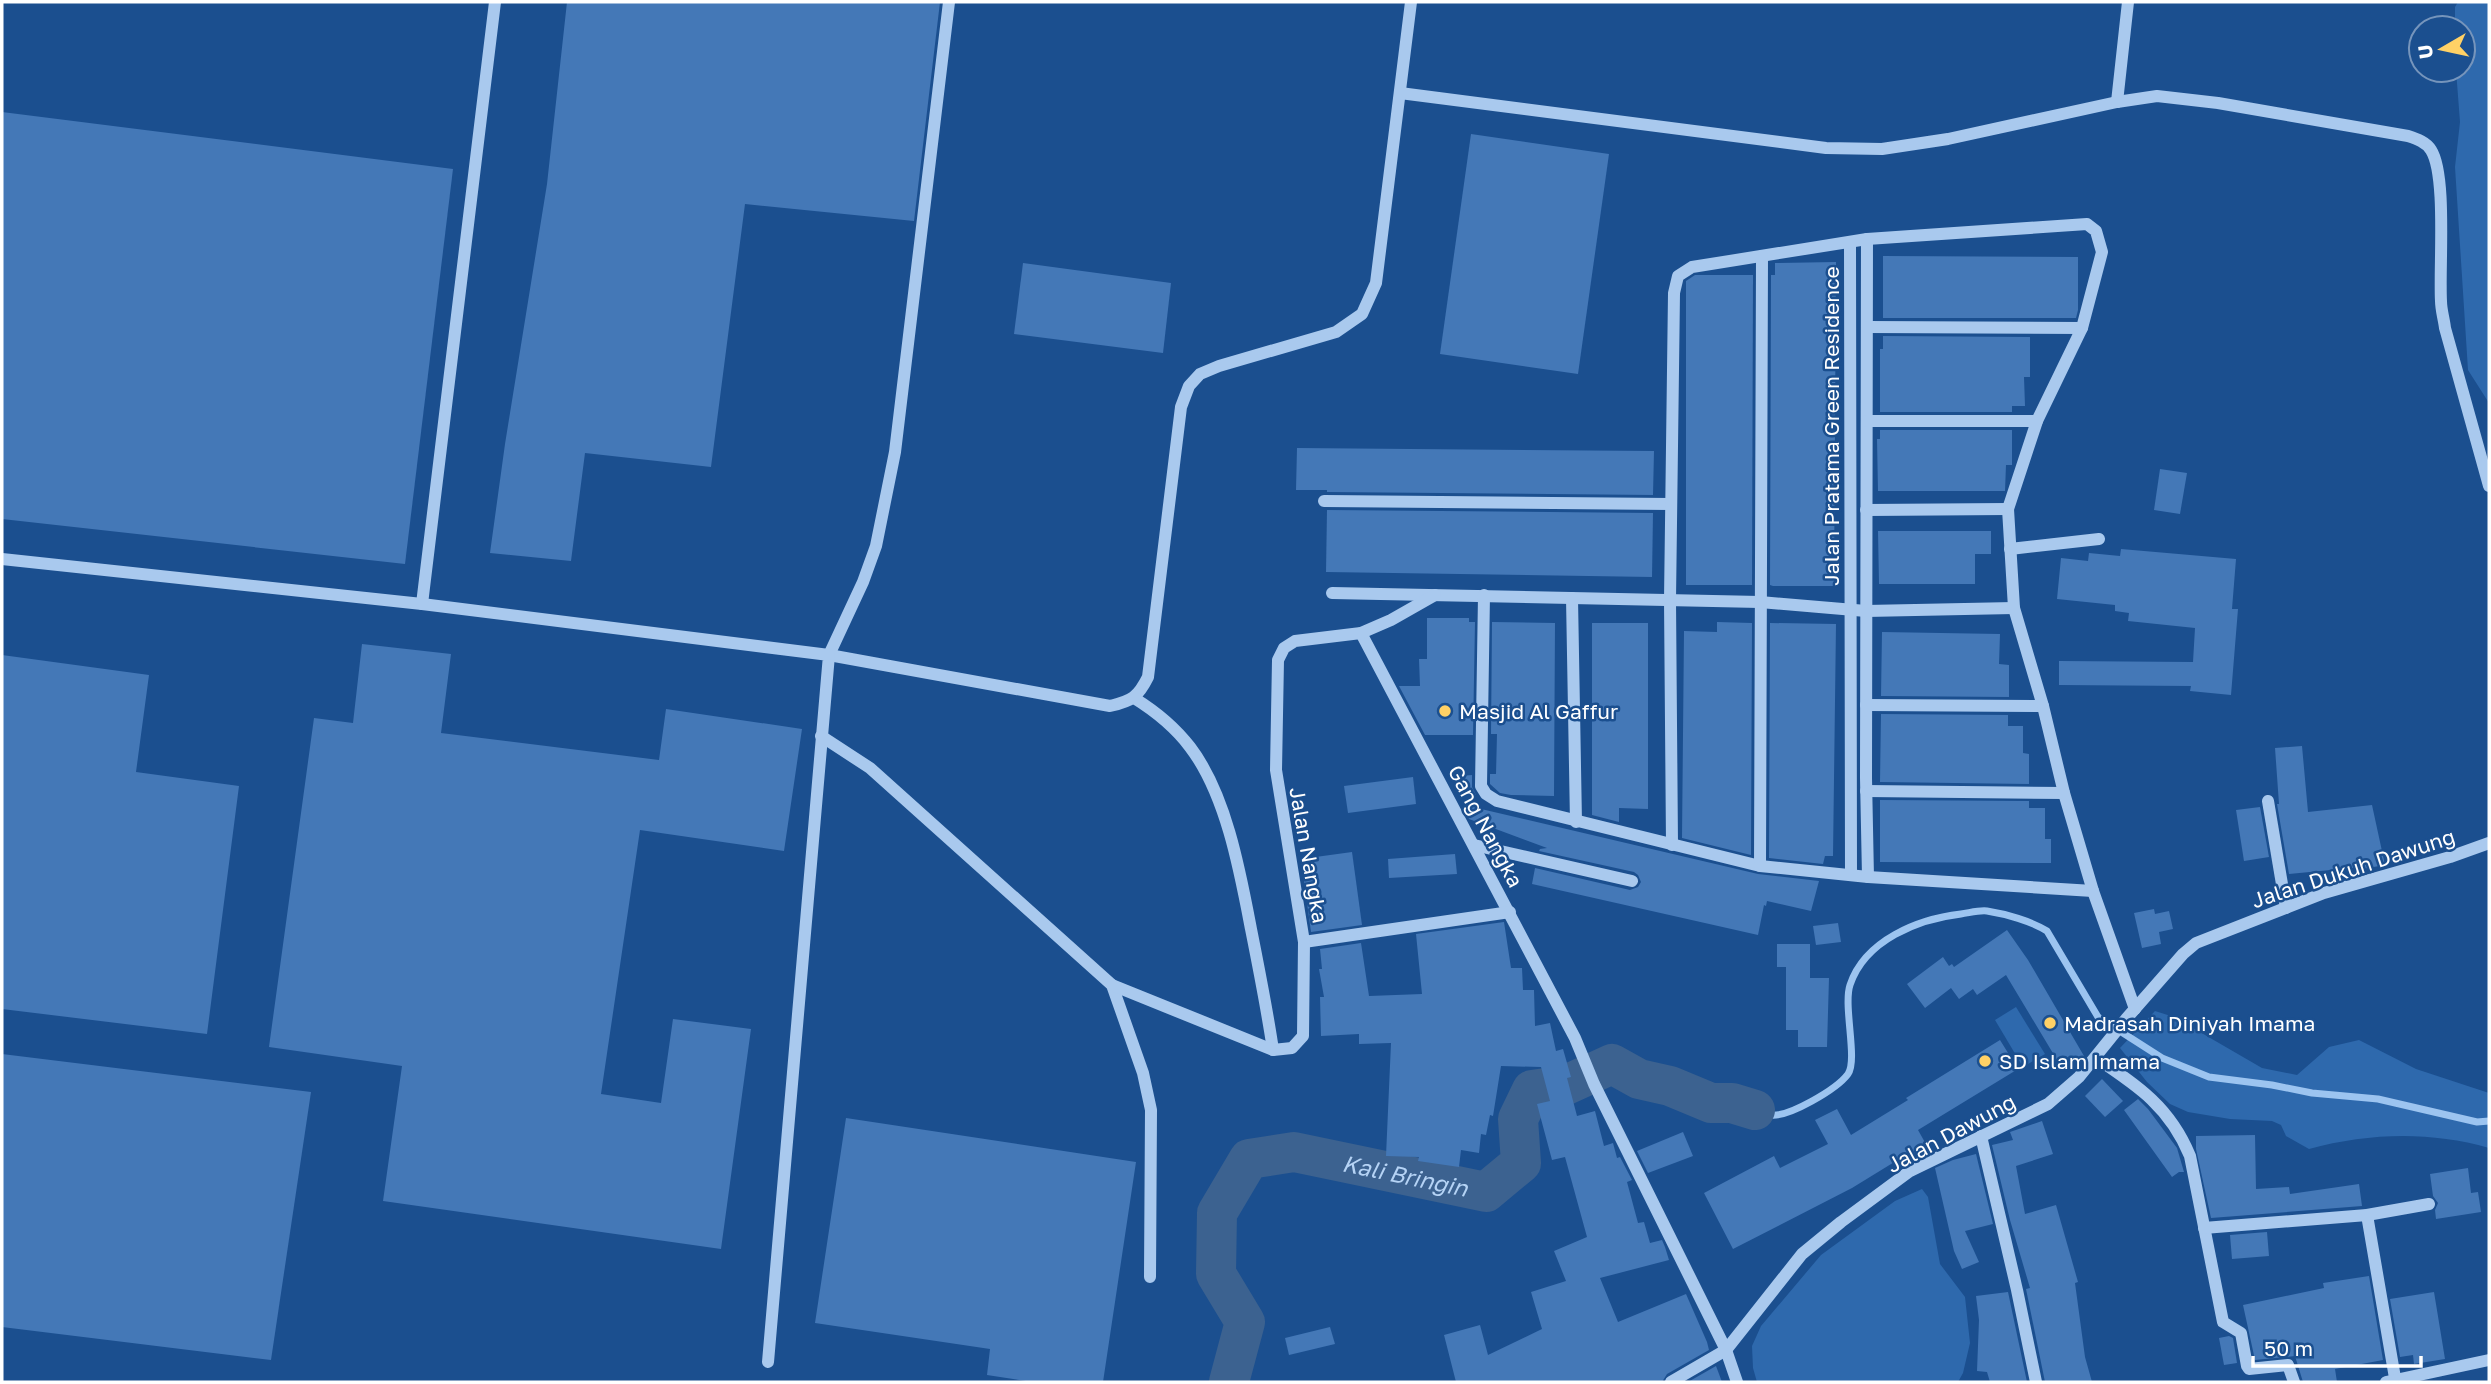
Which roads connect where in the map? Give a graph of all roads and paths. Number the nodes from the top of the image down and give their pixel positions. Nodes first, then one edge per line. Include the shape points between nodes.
1 (495, 2) edge
2 (949, 2) edge
3 (1411, 2) edge
4 (2128, 2) edge
5 (1400, 93) junction
6 (2117, 102) junction
7 (1867, 239) junction
8 (1850, 243) junction
9 (1762, 256) junction
10 (1867, 327) junction
11 (2081, 328) junction
12 (1867, 421) junction
13 (2037, 421) junction
14 (2489, 486) edge
15 (1324, 501) dead end
16 (1671, 504) junction
17 (2008, 509) junction
18 (1866, 510) junction
19 (2099, 539) dead end
20 (2010, 548) junction
21 (2, 559) edge
22 (1332, 593) dead end
23 (1435, 595) junction
24 (1484, 595) junction
25 (1572, 598) junction
26 (1670, 600) junction
27 (1760, 602) junction
28 (422, 604) junction
29 (2014, 608) junction
30 (1850, 610) junction
31 (1866, 611) junction
32 (1361, 633) junction
33 (829, 655) junction
34 (1133, 698) junction
35 (1866, 705) junction
36 (2043, 706) junction
37 (821, 736) junction
38 (1852, 778) junction
39 (1866, 785) junction
40 (2064, 793) junction
41 (2268, 802) dead end
42 (1576, 822) junction
43 (2489, 843) edge
44 (1474, 845) junction
45 (1672, 845) junction
46 (1760, 866) junction
47 (1851, 875) junction
48 (1868, 877) junction
49 (1632, 881) dead end
50 (2093, 891) junction
51 (2286, 908) junction
52 (1510, 912) junction
53 (1304, 942) junction
54 (1112, 985) junction
55 (2135, 1009) junction
56 (1273, 1050) junction
57 (2096, 1058) junction
58 (1981, 1136) junction
59 (2429, 1205) dead end
60 (2367, 1215) junction
61 (2204, 1228) junction
62 (1150, 1277) dead end
63 (1726, 1350) junction
64 (2489, 1360) edge
65 (768, 1362) dead end
66 (2390, 1380) edge
67 (1671, 1382) edge
68 (1737, 1382) edge
69 (2036, 1382) edge
70 (2294, 1382) edge

1 - 28 street
2 - 33 street via 895,452 876,546
3 - 5 street
4 - 6 street
5 - 6 street via 1826,148 1882,149
5 - 34 street via 1376,283 1362,314 1336,332 1219,366 1200,374 1189,386 1181,407 1148,677
6 - 14 street via 2157,96 2218,103 2408,136 2429,146 2437,168 2440,202 2441,303
7 - 8 street
7 - 10 street, Jalan Pratama Green Residence
7 - 11 street via 2092,226 2102,253
8 - 9 street
8 - 30 street, Jalan Pratama Green Residence
9 - 16 street via 1692,267 1678,276
9 - 27 street
10 - 11 street, Jalan Pratama Green Residence
10 - 12 street, Jalan Pratama Green Residence
11 - 13 street
12 - 13 street, Jalan Pratama Green Residence
12 - 18 street, Jalan Pratama Green Residence
13 - 17 street
15 - 16 street
16 - 26 street
17 - 18 street, Jalan Pratama Green Residence
17 - 20 street
18 - 31 street, Jalan Pratama Green Residence
19 - 20 street
20 - 29 street
21 - 28 street
22 - 23 street, Jalan Pratama Green Residence
23 - 24 street, Jalan Pratama Green Residence
23 - 32 street, Jalan Nangka
24 - 25 street, Jalan Pratama Green Residence
24 - 42 street via 1481,786 1497,801
25 - 26 street, Jalan Pratama Green Residence
25 - 42 street
26 - 27 street, Jalan Pratama Green Residence
26 - 45 street
27 - 30 street, Jalan Pratama Green Residence
27 - 46 street
28 - 33 street
29 - 31 street, Jalan Pratama Green Residence
29 - 36 street
30 - 31 street, Jalan Pratama Green Residence
30 - 38 street, Jalan Pratama Green Residence
31 - 35 street, Jalan Pratama Green Residence
32 - 44 street, Gang Nangka
32 - 53 street, Jalan Nangka via 1295,641 1284,648 1278,660 1277,779
33 - 34 street via 1110,706
33 - 37 street
34 - 56 street via 1162,717 1191,748 1230,833
35 - 36 street
35 - 39 street, Jalan Pratama Green Residence
36 - 40 street
37 - 54 street via 870,768
37 - 65 street
38 - 39 street
38 - 47 street, Jalan Pratama Green Residence
39 - 40 street
39 - 48 street, Jalan Pratama Green Residence
40 - 50 street
41 - 51 street
42 - 45 street
43 - 51 street, Jalan Dukuh Dawung
44 - 49 street
44 - 52 street, Gang Nangka
45 - 46 street
46 - 47 street
47 - 48 street
48 - 50 street
50 - 55 street
51 - 55 street, Jalan Dukuh Dawung via 2196,943
52 - 53 street, Jalan Nangka
52 - 63 street, Gang Nangka
53 - 56 street via 1303,1036 1292,1048
54 - 56 street
54 - 62 street via 1151,1110
55 - 57 street, Jalan Dawung
57 - 58 street, Jalan Dawung via 2048,1104
57 - 61 street via 2143,1089 2175,1127 2190,1156
58 - 63 street, Jalan Dawung via 1910,1171 1802,1254
58 - 69 street
59 - 60 street
60 - 61 street
60 - 66 street
61 - 70 street via 2223,1322 2241,1333 2247,1366 2288,1365
63 - 67 street
63 - 68 street
64 - 66 street

